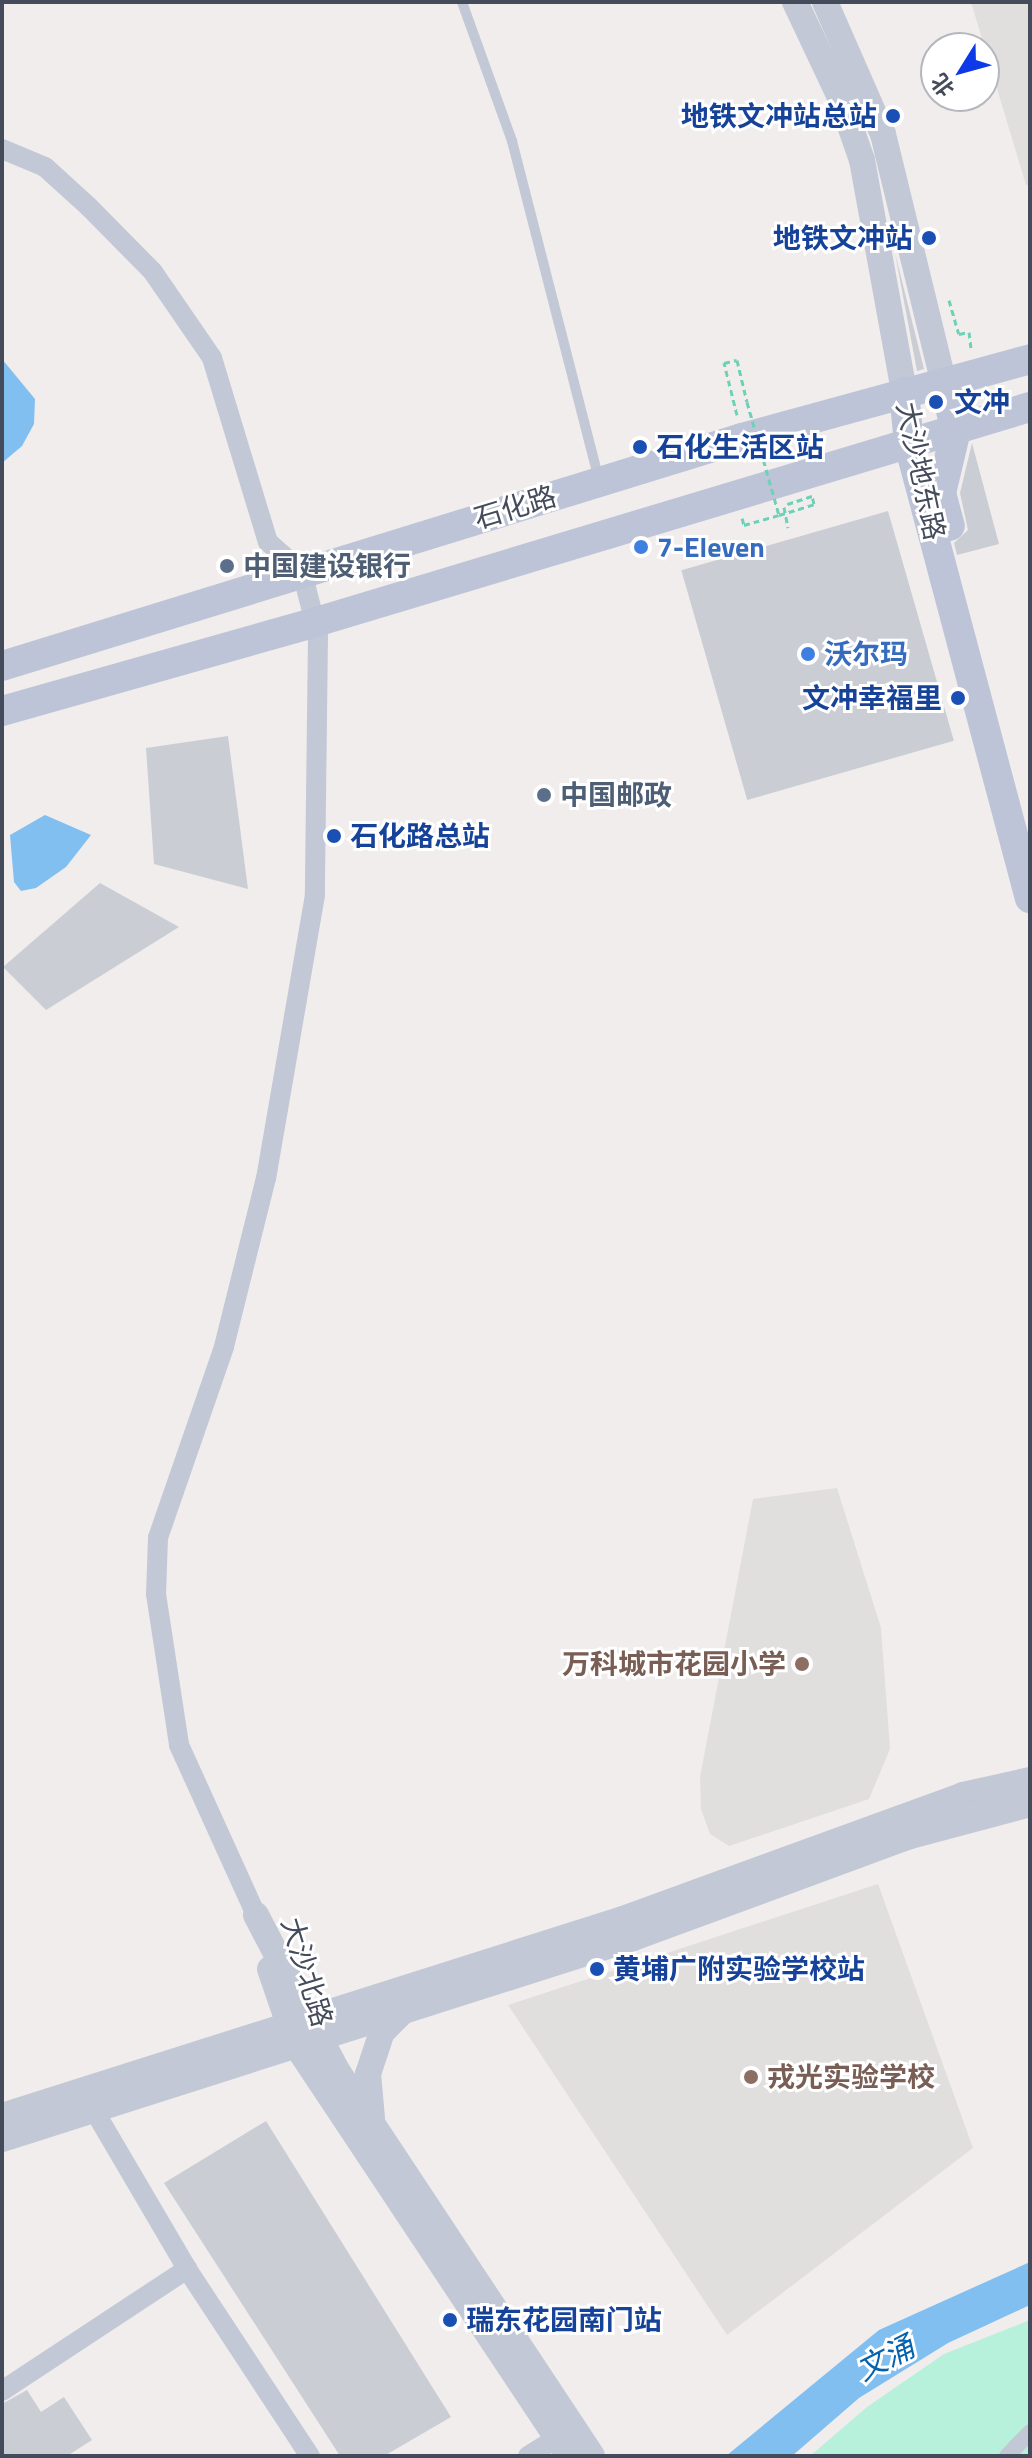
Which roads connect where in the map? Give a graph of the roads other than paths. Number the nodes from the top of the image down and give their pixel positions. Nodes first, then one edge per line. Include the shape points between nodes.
1 (462, 2) edge
2 (795, 2) edge
3 (825, 2) edge
4 (2, 149) edge
5 (906, 214) junction
6 (874, 220) junction
7 (1030, 359) edge
8 (944, 384) junction
9 (904, 392) junction
10 (1030, 407) edge
11 (956, 430) junction
12 (909, 444) junction
13 (599, 481) junction
14 (302, 572) junction
15 (316, 622) junction
16 (2, 666) edge
17 (2, 711) edge
18 (1030, 818) edge
19 (1030, 898) edge
20 (1030, 1780) edge
21 (1030, 1804) edge
22 (256, 1915) joint
23 (403, 2010) junction
24 (301, 2031) junction
25 (88, 2099) junction
26 (2, 2116) edge
27 (374, 2125) junction
28 (2, 2139) edge
29 (187, 2269) junction
30 (2, 2391) edge
31 (1030, 2432) edge
32 (563, 2447) edge
33 (310, 2456) edge
34 (528, 2456) edge
35 (592, 2456) edge
36 (1007, 2456) edge

1 - 13 lane via 512,141
2 - 6 street, 大沙地东路 via 840,97 862,160
3 - 5 street, 大沙地东路 via 874,110
4 - 14 street via 45,167 153,272 212,358 268,542
5 - 6 street
5 - 8 street, 大沙地东路
6 - 9 street, 大沙地东路
7 - 8 main road, 石化路
8 - 9 main road, 石化路
8 - 11 main road, 大沙地东路
9 - 12 main road, 大沙地东路
9 - 13 main road, 石化路
10 - 11 main road, 石化路
11 - 12 main road, 石化路
11 - 18 main road, 大沙地东路 via 941,493
12 - 15 main road, 石化路
12 - 19 main road, 大沙地东路
13 - 14 main road, 石化路
14 - 15 street
14 - 16 main road, 石化路
15 - 17 main road, 石化路
15 - 22 street via 321,667 315,895 266,1178 224,1347 158,1538 158,1610 179,1745
20 - 24 street via 963,1795
21 - 23 street via 907,1837 633,1938
22 - 24 street, 大沙北路
23 - 24 street
23 - 27 street via 382,2032 368,2074
24 - 25 street
24 - 27 street, 大沙北路
24 - 32 street, 大沙北路
25 - 26 street
25 - 28 street
25 - 29 street
27 - 35 street, 大沙北路
29 - 30 street
29 - 33 street
31 - 36 street
32 - 34 street

